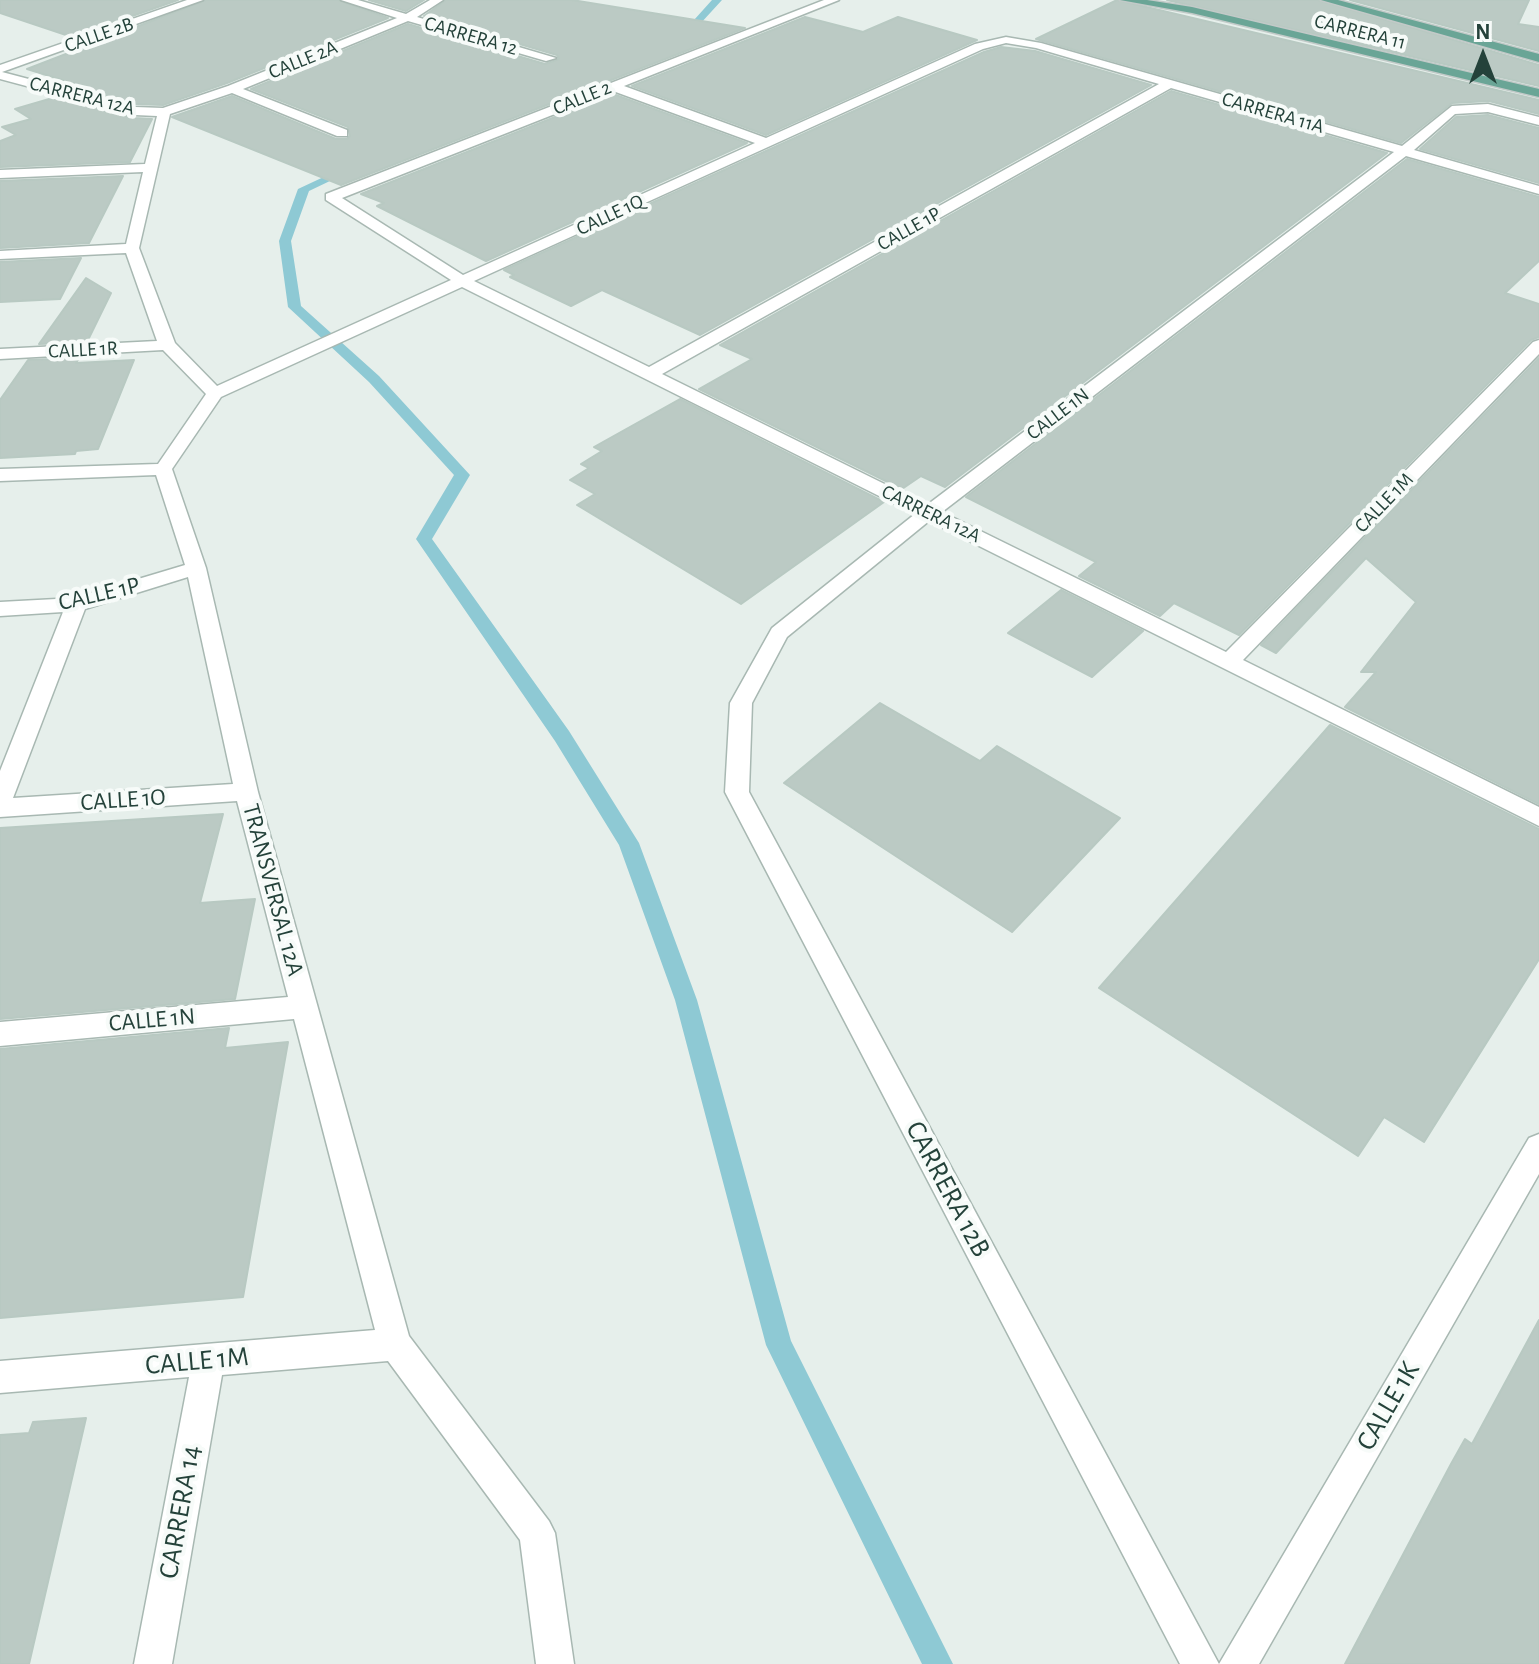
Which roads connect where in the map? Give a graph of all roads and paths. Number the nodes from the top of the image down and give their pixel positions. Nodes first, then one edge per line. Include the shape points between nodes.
1 (198, 0) edge
2 (346, 0) edge
3 (438, 0) edge
4 (834, 0) edge
5 (1125, 0) edge
6 (1326, 0) edge
7 (406, 18) junction
8 (1006, 40) joint
9 (550, 58) dead end
10 (1539, 58) edge
11 (0, 72) edge
12 (1170, 83) junction
13 (612, 86) junction
14 (232, 89) junction
15 (1539, 93) edge
16 (164, 112) junction
17 (1539, 121) edge
18 (342, 133) dead end
19 (767, 143) junction
20 (1404, 151) junction
21 (151, 168) junction
22 (0, 174) edge
23 (1539, 190) edge
24 (331, 197) joint
25 (132, 248) junction
26 (0, 255) edge
27 (464, 282) junction
28 (167, 345) junction
29 (1539, 345) edge
30 (0, 354) edge
31 (648, 375) junction
32 (215, 393) junction
33 (163, 469) junction
34 (0, 475) edge
35 (928, 513) junction
36 (196, 568) junction
37 (76, 605) junction
38 (0, 609) edge
39 (1230, 661) junction
40 (741, 703) joint
41 (246, 792) junction
42 (0, 801) edge
43 (0, 808) edge
44 (1539, 817) edge
45 (304, 1007) junction
46 (0, 1034) edge
47 (1539, 1147) edge
48 (395, 1344) junction
49 (208, 1360) junction
50 (0, 1377) edge
51 (153, 1664) edge
52 (555, 1664) edge
53 (1200, 1664) edge
54 (1238, 1664) edge

1 - 11 street, CALLE 2B
2 - 7 street, CARRERA 12
3 - 7 street, CALLE 2A
4 - 13 street, CALLE 2
5 - 15 main road, CARRERA 11 via 1192,10
6 - 10 main road, CARRERA 11
7 - 9 street, CARRERA 12
7 - 14 street, CALLE 2A
8 - 12 street, CARRERA 11A
8 - 19 street, CALLE 1Q via 979,46
11 - 16 street, CARRERA 12A via 135,111
12 - 20 street, CARRERA 11A
12 - 31 street, CALLE 1P
13 - 19 street
13 - 24 street, CALLE 2
14 - 16 street, CALLE 2A
14 - 18 street
16 - 21 street
17 - 20 street, CALLE 1N via 1488,108 1452,110
19 - 27 street, CALLE 1Q
20 - 23 street, CARRERA 11A
20 - 35 street, CALLE 1N
21 - 22 street
21 - 25 street
24 - 27 street, CARRERA 12A
25 - 26 street
25 - 28 street
27 - 31 street, CARRERA 12A
27 - 32 street, CALLE 1Q
28 - 30 street, CALLE 1R
28 - 32 street
29 - 39 street, CALLE 1M
31 - 35 street, CARRERA 12A
32 - 33 street
33 - 34 street
33 - 36 street, TRANSVERSAL 12A
35 - 39 street, CARRERA 12A
35 - 40 street, CALLE 1N via 779,633
36 - 37 street, CALLE 1P
36 - 41 street, TRANSVERSAL 12A
37 - 38 street, CALLE 1P
37 - 42 street
39 - 44 street, CARRERA 12A
40 - 53 street, CARRERA 12B via 737,792
41 - 43 street, CALLE 1O
41 - 45 street, TRANSVERSAL 12A
45 - 46 street, CALLE 1N
45 - 48 street, TRANSVERSAL 12A
47 - 54 street, CALLE 1K
48 - 49 street, CALLE 1M
48 - 52 street, TRANSVERSAL 12A via 537,1533
49 - 50 street, CALLE 1M
49 - 51 street, CARRERA 14

